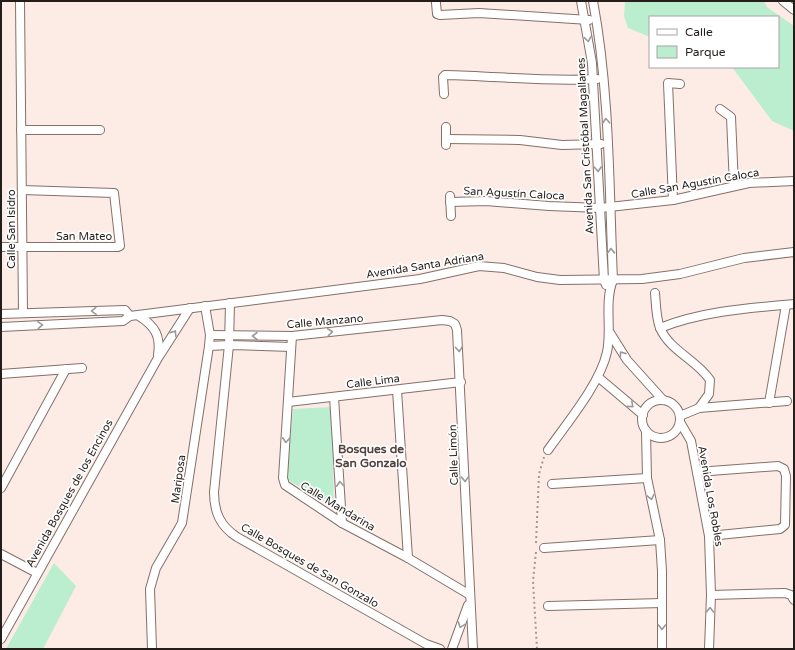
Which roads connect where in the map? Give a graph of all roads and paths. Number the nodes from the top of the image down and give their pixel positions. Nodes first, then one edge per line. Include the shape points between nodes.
1 (20, 1) edge
2 (581, 1) edge
3 (592, 1) edge
4 (783, 1) edge
5 (436, 3) dead end
6 (794, 10) edge
7 (585, 20) junction
8 (596, 20) junction
9 (593, 79) junction
10 (603, 79) junction
11 (680, 84) dead end
12 (444, 94) dead end
13 (720, 109) dead end
14 (446, 127) dead end
15 (21, 130) junction
16 (100, 130) dead end
17 (597, 144) junction
18 (607, 144) junction
19 (794, 181) edge
20 (734, 186) junction
21 (22, 190) junction
22 (673, 200) junction
23 (610, 207) junction
24 (600, 208) junction
25 (451, 216) dead end
26 (1, 247) edge
27 (22, 247) junction
28 (794, 252) edge
29 (604, 280) junction
30 (613, 280) junction
31 (609, 289) junction
32 (655, 293) dead end
33 (230, 303) junction
34 (790, 304) edge
35 (205, 306) junction
36 (190, 308) junction
37 (23, 313) junction
38 (1, 314) edge
39 (130, 316) junction
40 (139, 316) junction
41 (442, 320) joint
42 (1, 327) edge
43 (660, 328) junction
44 (610, 333) junction
45 (210, 335) junction
46 (230, 336) junction
47 (292, 336) junction
48 (229, 345) junction
49 (209, 346) junction
50 (291, 347) junction
51 (158, 358) junction
52 (82, 368) dead end
53 (66, 370) junction
54 (1, 374) edge
55 (598, 377) junction
56 (461, 382) junction
57 (397, 390) junction
58 (334, 397) junction
59 (663, 400) junction
60 (787, 401) dead end
61 (288, 402) junction
62 (770, 403) junction
63 (699, 408) junction
64 (643, 414) junction
65 (680, 419) junction
66 (646, 431) junction
67 (548, 450) dead end
68 (697, 472) junction
69 (647, 478) junction
70 (552, 484) dead end
71 (1, 488) edge
72 (342, 523) junction
73 (709, 536) junction
74 (660, 540) junction
75 (544, 548) dead end
76 (1, 554) edge
77 (408, 558) junction
78 (37, 573) junction
79 (710, 595) junction
80 (470, 598) junction
81 (794, 600) edge
82 (662, 603) junction
83 (548, 606) dead end
84 (1, 639) edge
85 (152, 649) edge
86 (440, 649) edge
87 (452, 649) edge
88 (473, 649) edge
89 (662, 649) edge
90 (709, 649) edge

1 - 15 street, Calle San Isidro
2 - 7 street, Avenida San Cristóbal Magallanes
3 - 8 street, Avenida San Cristóbal Magallanes
4 - 6 street
5 - 7 street via 437,14 440,15 479,13
7 - 8 street
7 -> 9 street, Avenida San Cristóbal Magallanes
8 - 10 street, Avenida San Cristóbal Magallanes
9 - 10 street
9 - 12 street via 555,81 445,76
9 - 17 street, Avenida San Cristóbal Magallanes
18 -> 10 street, Avenida San Cristóbal Magallanes
11 - 22 street via 668,83
13 - 20 street via 731,117
14 - 17 street via 446,142 520,140 562,145
15 - 16 street
15 - 21 street, Calle San Isidro
17 - 18 street
17 -> 24 street, Avenida San Cristóbal Magallanes
18 - 23 street, Avenida San Cristóbal Magallanes
19 - 20 street, Calle San Agustín Caloca
20 - 22 street, Calle San Agustín Caloca
21 - 27 street, Calle San Isidro
21 - 27 street, San Mateo via 114,193 120,243 118,247
22 - 23 street, Calle San Agustín Caloca
23 - 24 street, Calle San Agustín Caloca
30 -> 23 street, Avenida San Cristóbal Magallanes
24 - 25 street, San Agustín Caloca via 450,199
24 - 29 street, Avenida San Cristóbal Magallanes
26 - 27 street
27 - 37 street, Calle San Isidro
28 - 30 street, Avenida Santa Adriana via 730,261 680,274
29 - 30 street, Avenida Santa Adriana
29 - 31 street, Avenida San Cristóbal Magallanes
29 - 33 street, Avenida Santa Adriana via 560,280 504,268 479,266 420,280
30 - 31 street, Avenida San Cristóbal Magallanes
31 - 44 street, Avenida San Cristóbal Magallanes
32 - 43 street
33 - 35 street, Avenida Santa Adriana
33 - 46 street, Calle Bosques de San Gonzalo
34 - 43 street via 729,311 675,322
34 - 62 street
35 - 36 street, Avenida Santa Adriana
35 - 45 street, Mariposa
36 - 40 street, Avenida Santa Adriana
51 -> 36 street, Avenida Bosques de los Encinos
37 - 38 street, Avenida Santa Adriana
39 -> 37 street, Avenida Santa Adriana via 125,310
39 - 40 street, Avenida Santa Adriana
42 -> 39 street, Avenida Santa Adriana via 123,321
40 - 51 street via 154,328 157,334
47 -> 41 street, Calle Manzano
41 -> 56 street, Calle Limón via 455,324 458,330
43 - 63 street via 678,351 699,367 710,380 709,394
44 - 55 street, Avenida San Cristóbal Magallanes via 607,352
59 -> 44 street via 627,360
45 - 46 street, Calle Manzano
45 - 49 street, Mariposa
47 -> 46 street, Calle Manzano
46 - 48 street, Calle Bosques de San Gonzalo
47 - 50 street, Calle Mandarina
48 - 49 street, Calle Manzano
48 - 50 street, Calle Manzano
48 - 86 street, Calle Bosques de San Gonzalo via 214,492 214,507 219,520 237,537 426,644
49 - 85 street, Mariposa via 182,524 156,568 150,589
50 - 61 street, Calle Mandarina
51 - 78 street, Avenida Bosques de los Encinos
52 - 53 street
53 - 54 street
53 - 71 street
55 -> 64 street
55 - 67 street, Avenida San Cristóbal Magallanes
56 - 57 street, Calle Lima
56 -> 80 street, Calle Limón
57 - 58 street, Calle Lima
57 - 77 street
58 - 61 street, Calle Lima
72 -> 58 street
59 - 64 street via 650,403
59 - 65 street via 672,404
60 - 62 street
61 -> 72 street, Calle Mandarina via 283,478 285,485
62 - 63 street
63 - 65 street
64 - 66 street
65 - 66 street via 674,433 669,436 657,438
65 - 68 street, Avenida Los Robles via 691,440
66 - 69 street
68 - 73 street, Avenida Los Robles
68 - 73 street via 778,466 784,469 786,476 785,525 780,529
69 - 70 street
69 -> 74 street
72 - 77 street, Calle Mandarina
73 - 79 street, Avenida Los Robles
74 - 75 street
74 - 82 street
76 - 78 street
77 - 80 street, Calle Mandarina
78 - 84 street, Avenida Bosques de los Encinos
79 - 81 street via 785,593 791,595
90 -> 79 street, Avenida Los Robles
80 -> 87 street, Calle Limón
80 - 88 street, Calle Limón
82 - 83 street
82 -> 89 street

